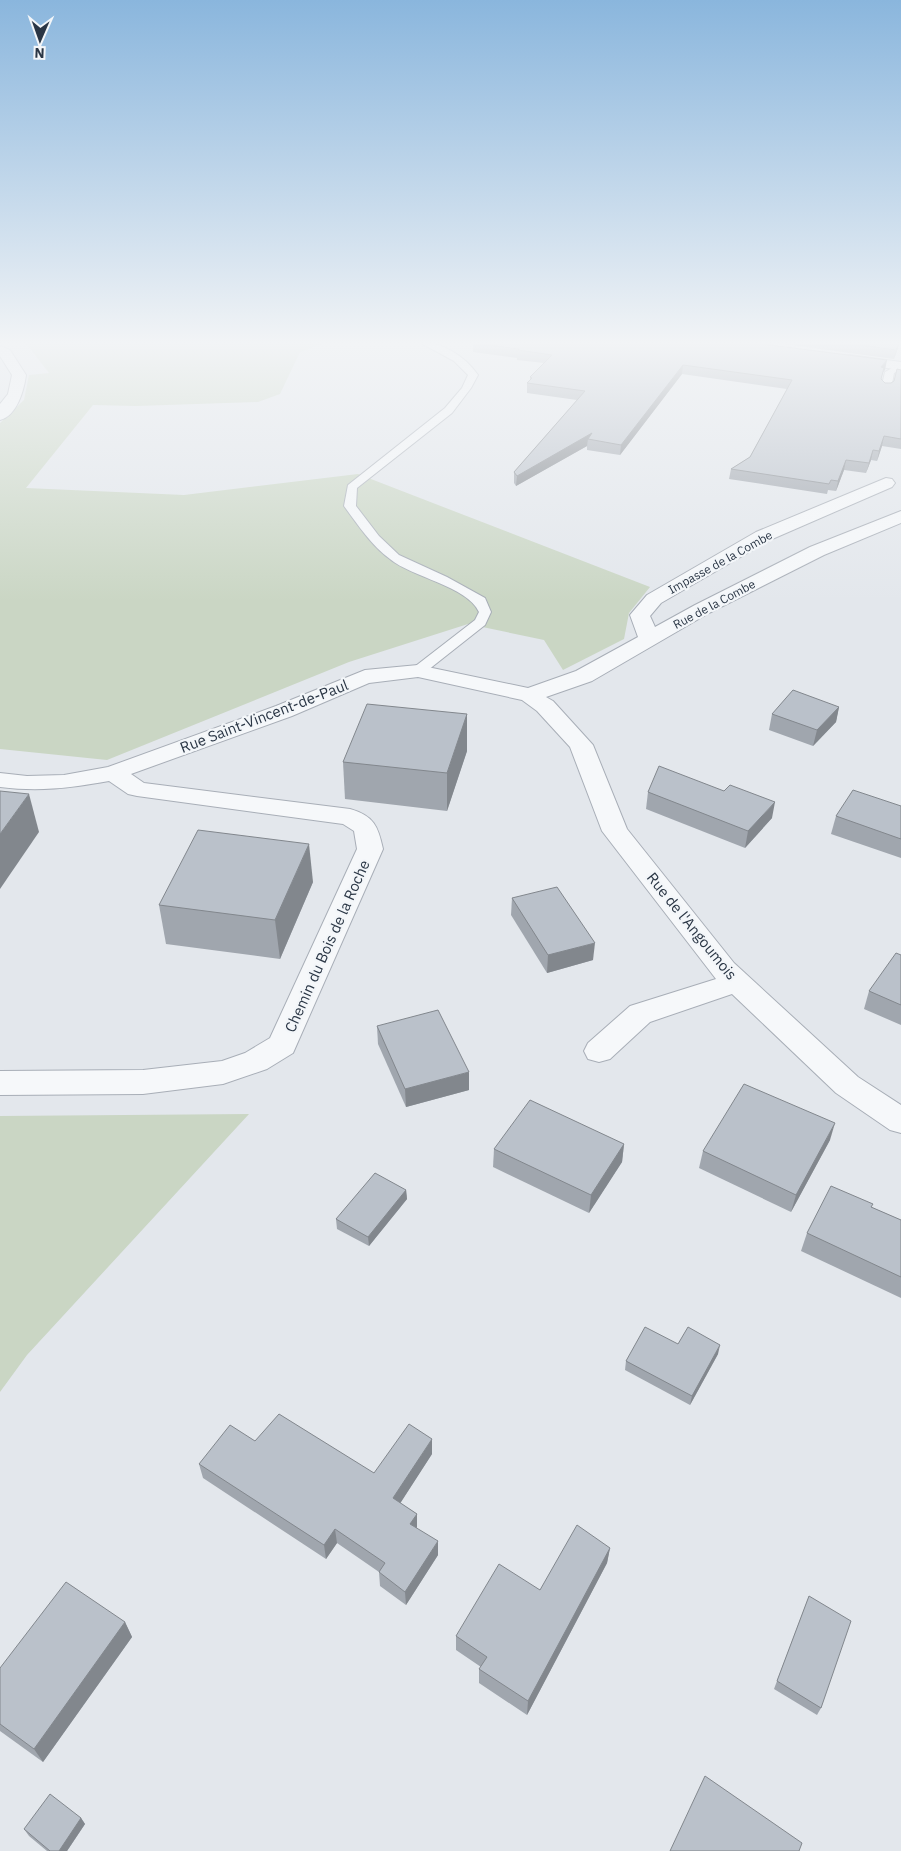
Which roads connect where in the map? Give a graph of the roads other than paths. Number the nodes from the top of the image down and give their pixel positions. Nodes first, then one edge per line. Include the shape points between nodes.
1 (426, 428) edge
2 (886, 483) dead end
3 (901, 516) edge
4 (649, 639) junction
5 (418, 671) junction
6 (529, 695) junction
7 (114, 773) junction
8 (0, 780) edge
9 (737, 982) junction
10 (599, 1051) dead end
11 (0, 1082) edge
12 (901, 1121) edge

1 - 5 lane via 352,488 350,506 375,539 395,558 480,601 485,612 480,622
2 - 4 street, Impasse de la Combe via 763,536 654,599 640,615
3 - 4 street, Rue de la Combe via 816,551
4 - 6 street, Rue de la Combe via 584,676
5 - 6 street, Rue Saint-Vincent-de-Paul
5 - 7 street, Rue Saint-Vincent-de-Paul via 366,677
6 - 9 street, Rue de l'Angoumois via 545,706 581,745 615,831 724,970
7 - 8 street, Rue Saint-Vincent-de-Paul via 64,782
7 - 11 street, Chemin du Bois de la Roche via 137,789 350,817 366,828 370,849 282,1046 256,1061 223,1072 143,1082
9 - 10 street via 640,1014
9 - 12 street, Rue de l'Angoumois via 847,1085

